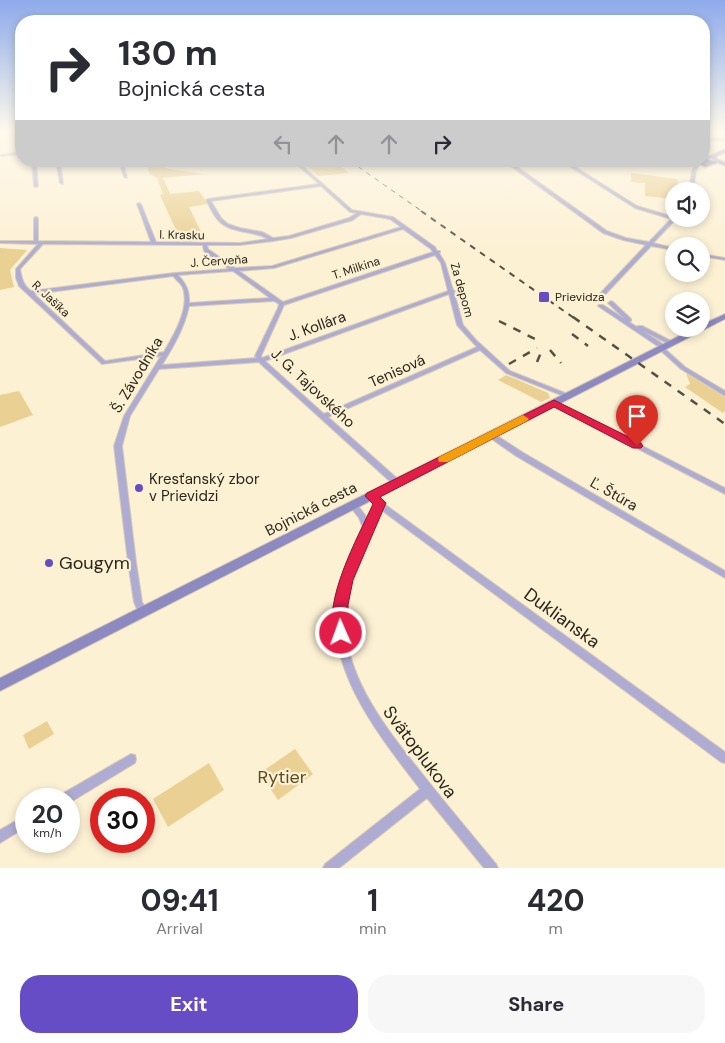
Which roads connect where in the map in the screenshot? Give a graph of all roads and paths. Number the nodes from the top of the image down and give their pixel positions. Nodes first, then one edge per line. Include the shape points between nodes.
1 (35, 171) edge
2 (60, 171) edge
3 (124, 171) edge
4 (306, 171) edge
5 (519, 171) edge
6 (578, 171) edge
7 (126, 177) dead end
8 (62, 183) dead end
9 (323, 185) junction
10 (36, 186) dead end
11 (139, 204) dead end
12 (359, 214) junction
13 (665, 215) edge
14 (36, 218) dead end
15 (405, 227) junction
16 (666, 227) edge
17 (273, 240) junction
18 (0, 242) edge
19 (38, 243) junction
20 (154, 244) junction
21 (204, 245) junction
22 (650, 245) junction
23 (665, 248) edge
24 (438, 252) junction
25 (710, 256) edge
26 (725, 259) edge
27 (235, 270) junction
28 (174, 274) junction
29 (452, 292) junction
30 (30, 293) junction
31 (606, 300) junction
32 (279, 302) junction
33 (186, 305) junction
34 (601, 306) junction
35 (725, 316) edge
36 (710, 323) edge
37 (683, 337) edge
38 (666, 346) junction
39 (481, 347) junction
40 (167, 353) junction
41 (261, 360) junction
42 (158, 367) junction
43 (725, 394) edge
44 (568, 396) junction
45 (554, 403) junction
46 (323, 417) junction
47 (491, 435) junction
48 (397, 483) junction
49 (725, 491) edge
50 (375, 500) junction
51 (353, 505) junction
52 (368, 530) junction
53 (725, 575) edge
54 (143, 612) junction
55 (0, 685) edge
56 (725, 758) edge
57 (130, 759) dead end
58 (80, 789) edge
59 (428, 790) junction
60 (15, 828) edge
61 (0, 837) edge
62 (329, 868) edge
63 (492, 868) edge

1 - 10 street
2 - 8 street
3 - 7 street
4 - 9 street
5 - 22 street via 596,227
6 - 13 street via 636,207
9 - 12 street
9 - 17 street via 208,200 225,224 260,232
11 - 20 street
12 - 15 street, Za depom via 385,216
12 - 17 street, I. Krasku
14 - 19 street
15 - 24 street, Za depom
15 - 27 street, J. Červeňa via 282,265
16 - 22 street
17 - 21 street, I. Krasku
18 - 19 street, I. Krasku
19 - 20 street, I. Krasku
19 - 30 street, R. Jašíka via 18,269 22,286
20 - 21 street, I. Krasku
21 - 27 street via 206,250
22 - 23 street
22 - 31 street
24 - 29 street, Za depom
24 - 32 street, T. Milkina
25 - 26 street
27 - 28 street, J. Červeňa
27 - 32 street
28 - 30 street, J. Červeňa
28 - 33 street via 185,289
29 - 39 street, Za depom via 460,325
29 - 41 street, J. Kollára
30 - 40 street, R. Jašíka via 104,363
31 - 34 street via 609,307
31 - 34 street via 596,300 596,304
31 - 38 street
32 - 33 street, T. Milkina
32 - 41 street, J. G. Tajovského via 282,308 258,356
33 - 40 street, Š. Závodníka via 182,323
34 - 38 street
35 - 36 street, Bojnická cesta
37 - 38 street, Bojnická cesta
38 - 43 street via 683,368
38 - 44 street, Bojnická cesta
39 - 44 street, Za depom via 508,372
39 - 46 street, Tenisová
40 - 42 street, Š. Závodníka
41 - 42 street, J. Kollára
41 - 46 street, J. G. Tajovského
42 - 54 street, Š. Závodníka via 127,416 118,446 138,602
44 - 45 street, Bojnická cesta
45 - 47 street, Bojnická cesta
45 - 49 street
46 - 48 street, J. G. Tajovského
47 - 48 street, Bojnická cesta
47 - 53 street, Ľ. Štúra
48 - 50 street, Bojnická cesta
50 - 51 street, Bojnická cesta
50 - 52 street, Svätoplukova
50 - 56 street, Duklianska
51 - 52 street
51 - 54 street, Bojnická cesta
52 - 59 street, Svätoplukova via 345,580 340,605 341,633 350,671 371,715
54 - 55 street, Bojnická cesta
57 - 58 street
59 - 62 street
59 - 63 street, Svätoplukova
60 - 61 street

